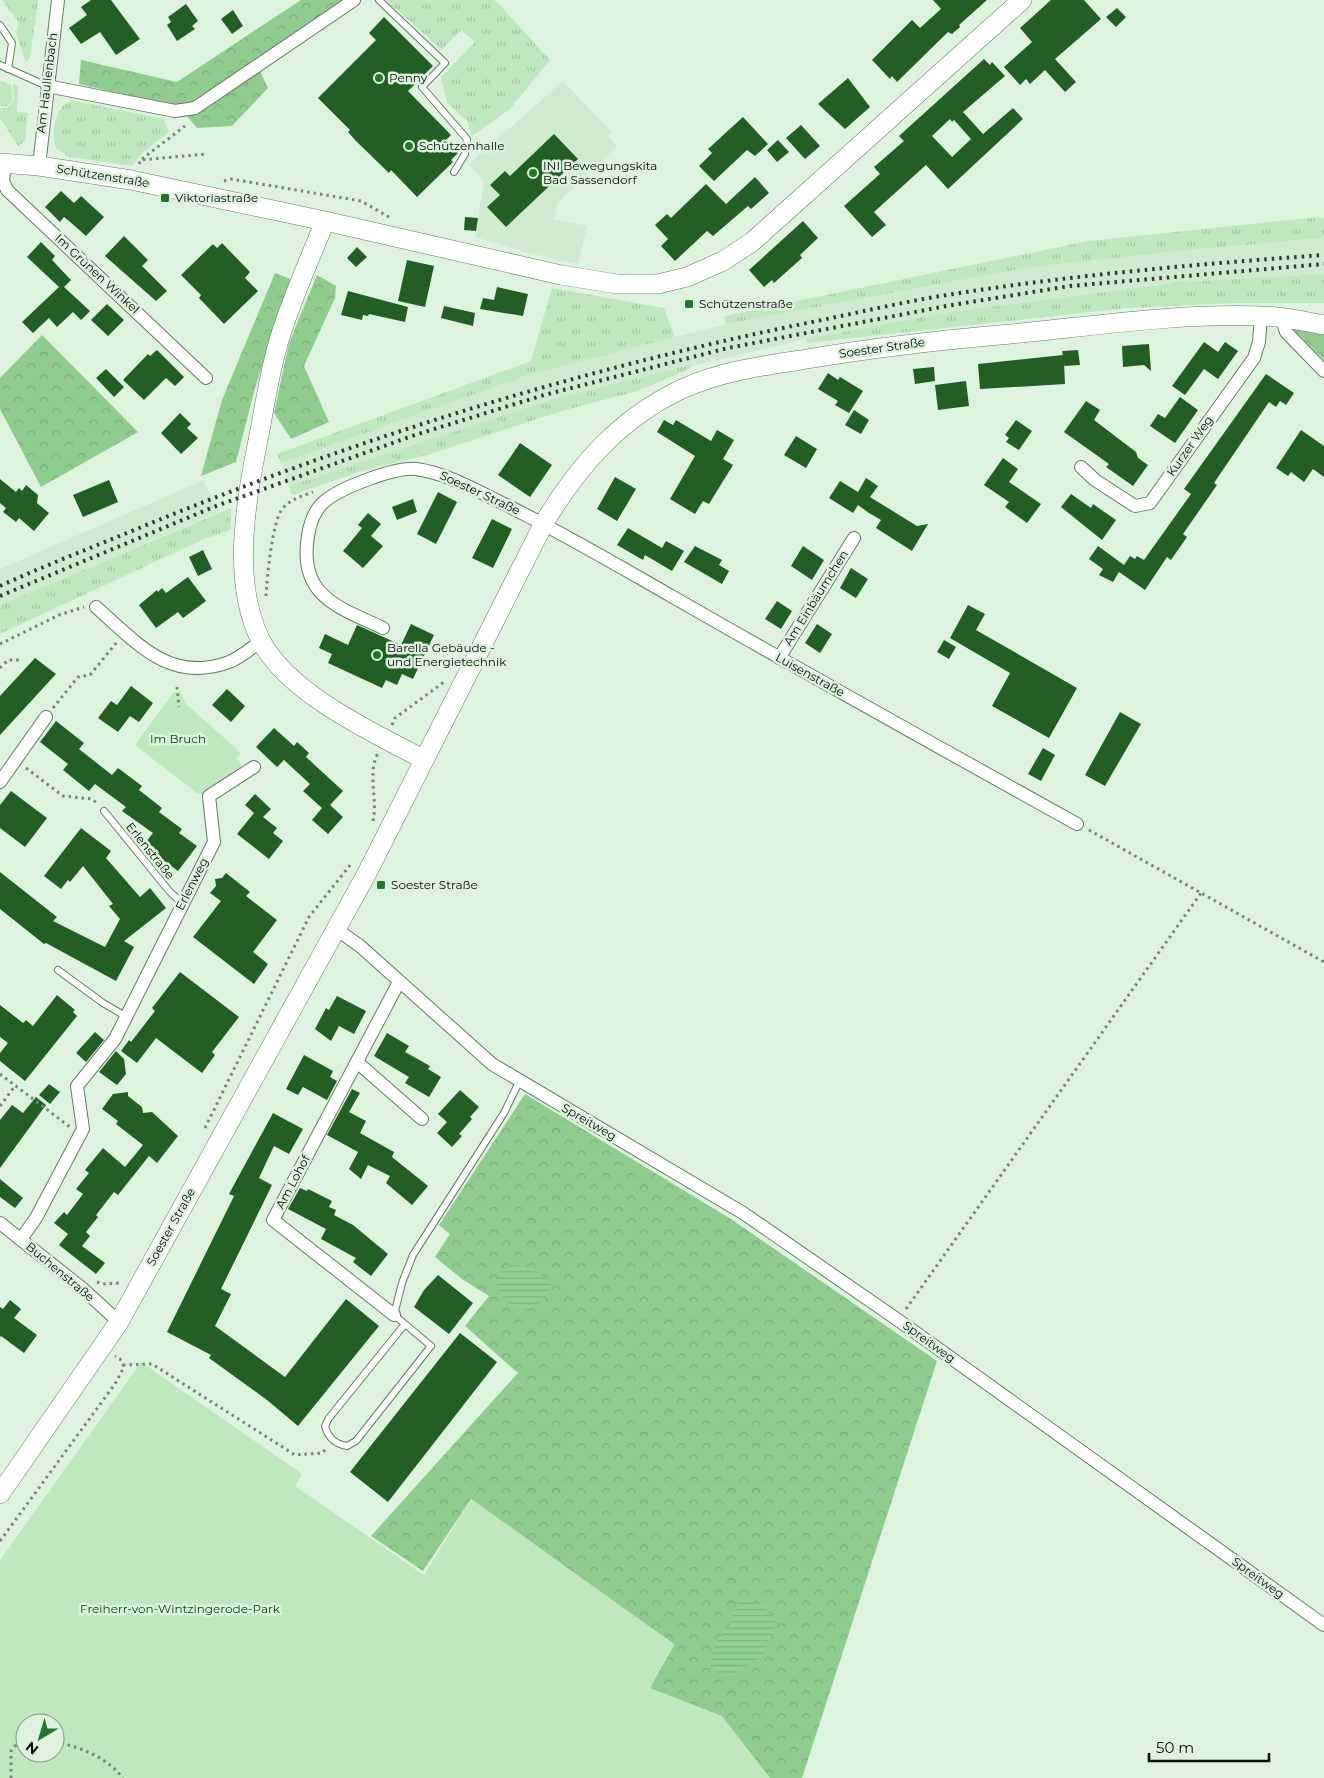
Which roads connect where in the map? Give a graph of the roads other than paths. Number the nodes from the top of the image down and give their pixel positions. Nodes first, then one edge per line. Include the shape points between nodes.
1 (58, 0) edge
2 (354, 0) edge
3 (379, 0) edge
4 (1022, 0) edge
5 (0, 25) edge
6 (0, 65) edge
7 (8, 69) junction
8 (47, 86) junction
9 (2, 163) edge
10 (39, 166) junction
11 (454, 172) dead end
12 (324, 221) junction
13 (1261, 316) junction
14 (1281, 317) junction
15 (1324, 325) edge
16 (1324, 371) edge
17 (206, 378) dead end
18 (1081, 467) dead end
19 (544, 523) junction
20 (854, 538) dead end
21 (96, 607) road end
22 (383, 628) dead end
23 (261, 641) junction
24 (779, 658) junction
25 (46, 717) road end
26 (423, 759) junction
27 (254, 766) dead end
28 (0, 782) edge
29 (104, 811) road end
30 (1077, 824) road end
31 (182, 903) junction
32 (336, 929) junction
33 (58, 970) dead end
34 (399, 982) junction
35 (127, 1017) junction
36 (357, 1062) junction
37 (519, 1082) junction
38 (422, 1119) dead end
39 (0, 1223) edge
40 (21, 1239) junction
41 (394, 1315) junction
42 (113, 1317) junction
43 (404, 1324) junction
44 (0, 1494) edge
45 (1324, 1625) edge

1 - 8 street, Am Haullenbach
2 - 8 street via 195,108 175,111
3 - 11 lane via 445,63 422,87 467,139 465,154
4 - 12 street, Schützenstraße via 760,236 723,261 687,277 643,285 604,283
5 - 7 lane via 13,47
6 - 7 lane
7 - 8 lane
8 - 10 street, Am Haullenbach
9 - 10 street, Schützenstraße
9 - 17 street, Im Grünen Winkel via 7,190
10 - 12 street, Schützenstraße via 131,180
12 - 23 street via 280,337 256,452 245,526 244,564 250,606
13 - 14 street, Soester Straße
13 - 18 street, Kurzer Weg via 1254,358 1150,503 1135,506
13 - 19 street, Soester Straße via 1204,316 880,347 707,378 651,406 619,430 587,460
14 - 15 street, Soester Straße
14 - 16 street via 1286,332
19 - 22 street, Soester Straße via 457,481 413,469 370,479 336,492 321,504 310,521 305,553 308,575 330,603
19 - 24 street, Luisenstraße
19 - 26 street, Soester Straße
20 - 24 street, Am Einbäumchen
21 - 23 street via 143,649 169,664 197,670 230,662
23 - 26 street via 285,673 325,705
24 - 30 street, Luisenstraße
25 - 28 street
26 - 32 street, Soester Straße
27 - 31 street, Erlenweg via 209,796 214,842
29 - 31 lane, Erlenstraße
31 - 35 street, Erlenweg
32 - 34 street, Spreitweg
32 - 42 street, Soester Straße
33 - 35 lane
34 - 36 street, Am Lohof
34 - 37 street, Spreitweg via 492,1064
35 - 40 street, Erlenweg via 109,1048 77,1086 84,1126 36,1218
36 - 38 street
36 - 41 street, Am Lohof via 273,1220
37 - 41 lane via 504,1113 413,1255
37 - 45 street, Spreitweg via 743,1213
39 - 40 street, Buchenstraße
40 - 42 street, Buchenstraße
41 - 43 lane
42 - 44 street, Soester Straße via 102,1347
43 - 43 lane via 431,1346 356,1441 347,1446 334,1441 325,1426 329,1418

